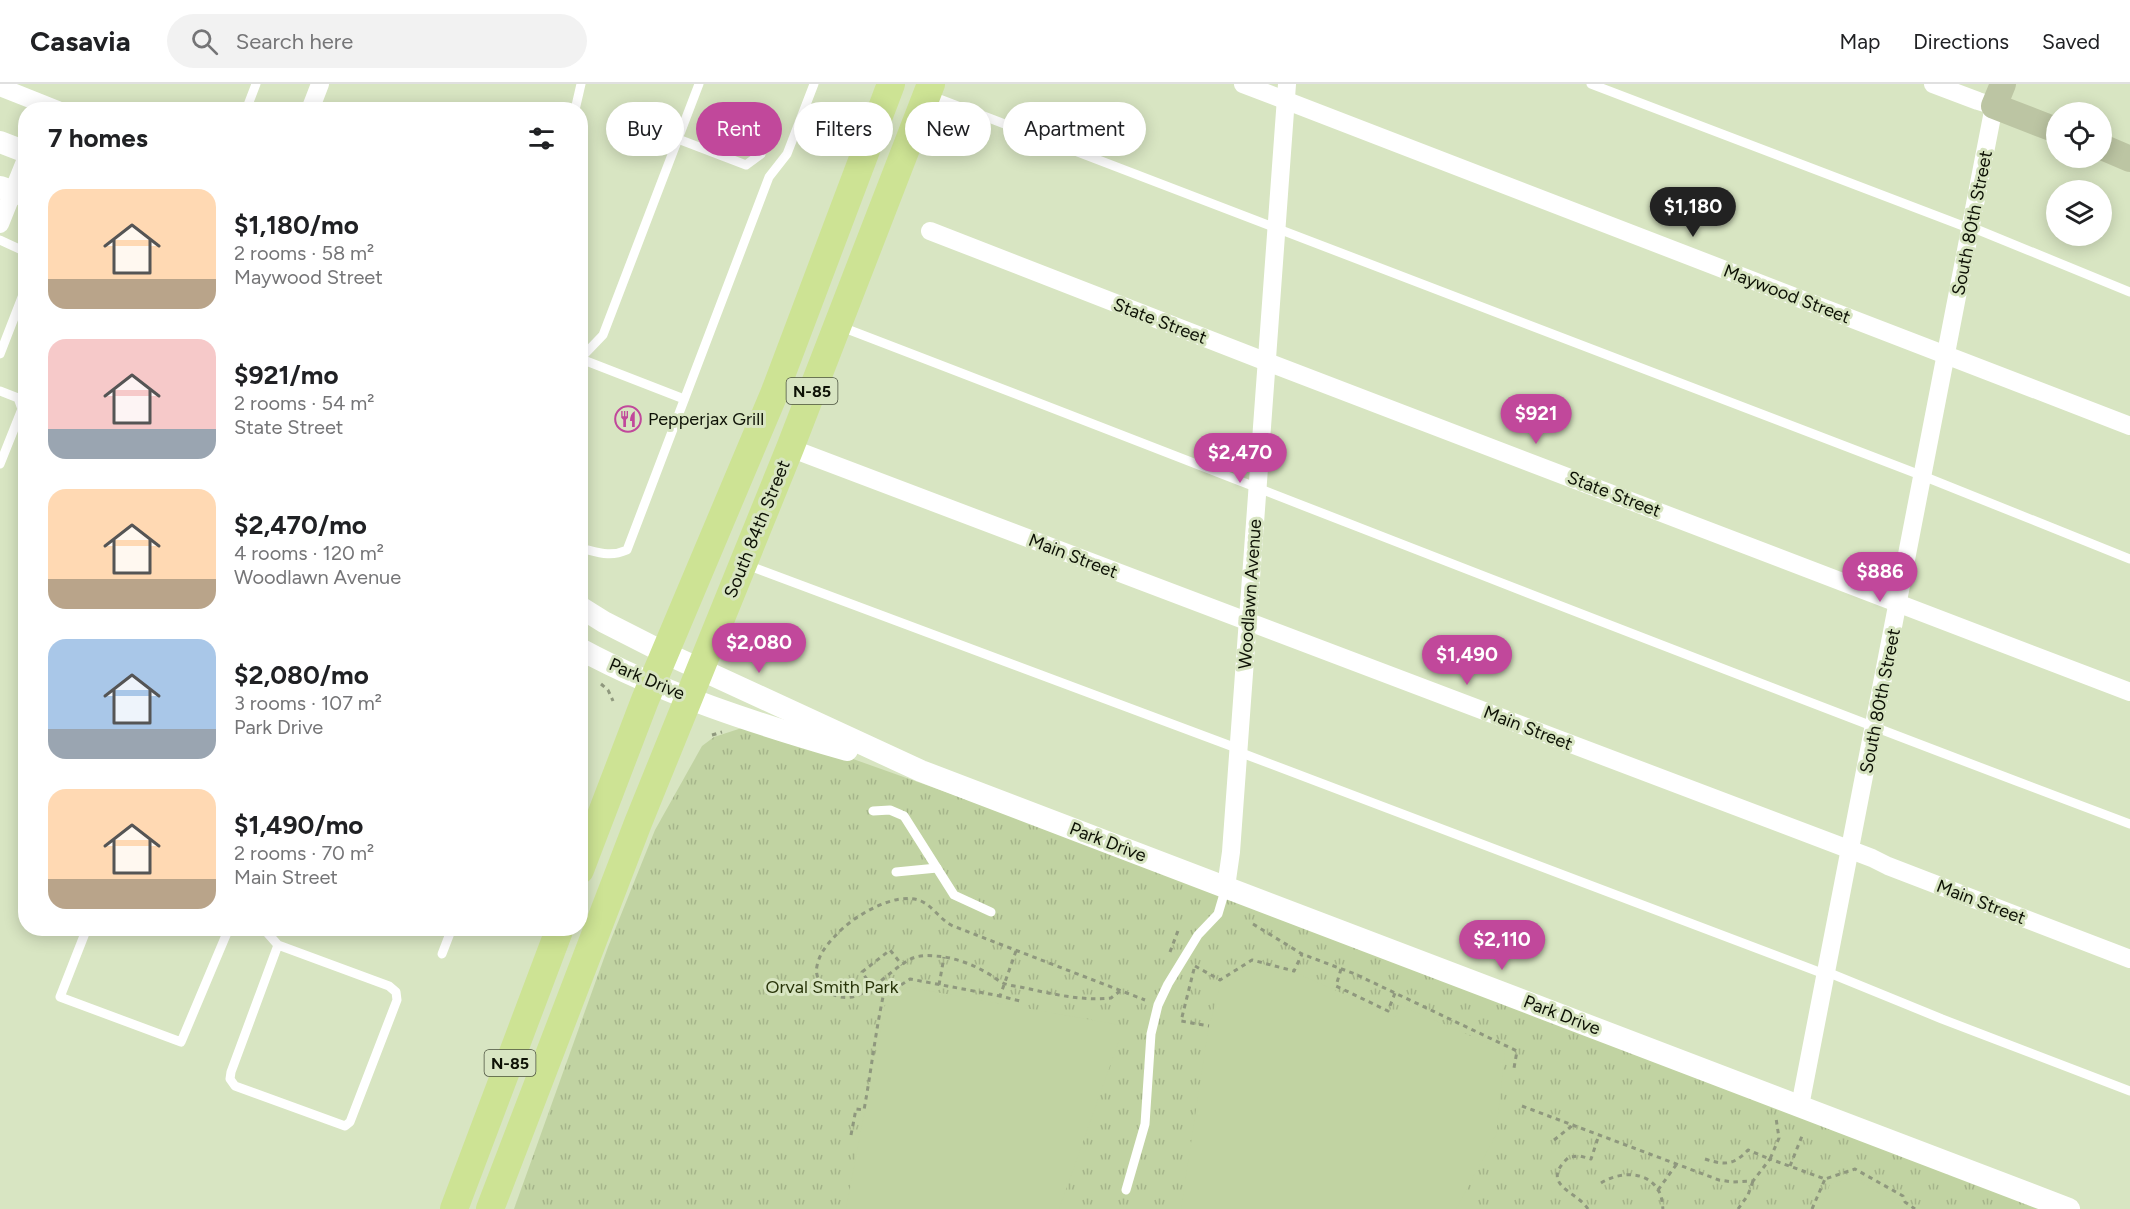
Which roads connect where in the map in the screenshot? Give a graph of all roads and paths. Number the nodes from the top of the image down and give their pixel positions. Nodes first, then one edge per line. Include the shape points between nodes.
1 (256, 84) edge
2 (320, 84) edge
3 (581, 84) edge
4 (699, 84) edge
5 (814, 84) edge
6 (891, 84) edge
7 (1243, 84) edge
8 (1591, 84) edge
9 (1933, 84) edge
10 (0, 87) edge
11 (929, 89) edge
12 (1286, 92) edge
13 (1999, 95) edge
14 (38, 102) edge
15 (249, 102) edge
16 (313, 102) edge
17 (577, 102) edge
18 (684, 123) edge
19 (2046, 124) edge
20 (0, 142) edge
21 (18, 149) edge
22 (2112, 151) edge
23 (671, 156) edge
24 (722, 156) edge
25 (758, 156) edge
26 (2130, 159) edge
27 (13, 192) edge
28 (0, 224) edge
29 (1971, 228) junction
30 (1276, 229) junction
31 (930, 231) dead end
32 (0, 240) edge
33 (18, 248) edge
34 (2130, 292) edge
35 (18, 308) edge
36 (838, 326) junction
37 (588, 351) edge
38 (0, 354) edge
39 (1946, 355) junction
40 (588, 362) edge
41 (1267, 362) junction
42 (0, 391) edge
43 (18, 398) edge
44 (684, 399) junction
45 (18, 419) edge
46 (2130, 426) edge
47 (790, 448) junction
48 (0, 464) edge
49 (1923, 476) junction
50 (1258, 487) junction
51 (588, 550) edge
52 (2130, 559) edge
53 (742, 563) junction
54 (1899, 603) junction
55 (588, 612) edge
56 (1248, 622) junction
57 (588, 653) edge
58 (665, 653) junction
59 (700, 669) junction
60 (595, 681) dead end
61 (653, 683) junction
62 (2130, 692) edge
63 (689, 697) junction
64 (613, 701) dead end
65 (1874, 728) junction
66 (1239, 751) junction
67 (921, 771) junction
68 (873, 811) dead end
69 (2130, 824) edge
70 (588, 850) edge
71 (1851, 851) junction
72 (937, 868) junction
73 (896, 872) dead end
74 (1226, 887) junction
75 (991, 912) dead end
76 (1253, 924) dead end
77 (1179, 928) dead end
78 (84, 936) edge
79 (226, 936) edge
80 (270, 936) edge
81 (449, 936) edge
82 (557, 936) edge
83 (278, 945) junction
84 (1016, 951) junction
85 (442, 954) dead end
86 (1302, 954) junction
87 (944, 957) junction
88 (1184, 959) junction
89 (2130, 959) edge
90 (1167, 960) dead end
91 (902, 965) junction
92 (1195, 966) junction
93 (1341, 969) junction
94 (1827, 973) junction
95 (1004, 984) junction
96 (939, 985) junction
97 (872, 987) junction
98 (1120, 991) junction
99 (1395, 993) junction
100 (1000, 996) junction
101 (1020, 1001) dead end
102 (1151, 1002) dead end
103 (1209, 1026) dead end
104 (1514, 1068) dead end
105 (2130, 1091) edge
106 (1522, 1106) dead end
107 (1800, 1106) junction
108 (1774, 1110) dead end
109 (1573, 1125) junction
110 (851, 1135) dead end
111 (1599, 1135) junction
112 (1802, 1136) dead end
113 (1554, 1140) dead end
114 (1705, 1159) dead end
115 (1770, 1159) junction
116 (1676, 1165) junction
117 (1790, 1166) junction
118 (1825, 1179) junction
119 (1753, 1181) junction
120 (1601, 1183) dead end
121 (1126, 1190) dead end
122 (1658, 1190) junction
123 (456, 1203) edge
124 (491, 1209) edge
125 (1588, 1209) edge
126 (1663, 1209) edge
127 (1738, 1209) edge
128 (1812, 1209) edge
129 (1915, 1209) edge
130 (2069, 1209) edge

1 - 15 lane
2 - 16 street
3 - 17 lane
4 - 18 lane
5 - 44 lane via 787,154 769,177
6 - 58 main road, South 84th Street / N-85 via 774,394
7 - 12 street, Maywood Street
8 - 29 lane
9 - 13 street via 1978,102
10 - 14 street
11 - 30 lane
11 - 36 main road, South 84th Street / N-85
12 - 30 street, Woodlawn Avenue
12 - 39 street, Maywood Street
13 - 19 main road
13 - 29 street, South 80th Street
20 - 21 street
22 - 26 main road
23 - 37 lane via 603,335
24 - 25 lane via 746,165
27 - 28 street
29 - 34 lane
29 - 39 street, South 80th Street
30 - 41 street, Woodlawn Avenue
30 - 49 lane
31 - 41 street, State Street
32 - 33 lane
35 - 38 lane
36 - 47 main road, South 84th Street / N-85
36 - 50 lane
39 - 46 street, Maywood Street
39 - 49 street, South 80th Street
40 - 44 lane
41 - 50 street, Woodlawn Avenue
41 - 54 street, State Street
42 - 43 lane
44 - 51 lane via 627,550 607,555
45 - 48 lane
47 - 53 main road, South 84th Street / N-85
47 - 56 street, Main Street
49 - 52 lane
49 - 54 street, South 80th Street
50 - 56 street, Woodlawn Avenue
50 - 65 lane
53 - 59 main road, South 84th Street / N-85
53 - 66 lane
54 - 62 street, State Street
54 - 65 street, South 80th Street
55 - 58 street, Park Drive
56 - 66 street, Woodlawn Avenue
56 - 71 street, Main Street
57 - 61 street, Park Drive
58 - 59 street, Park Drive
58 - 61 main road, South 84th Street / N-85
59 - 63 main road, South 84th Street / N-85
59 - 67 street, Park Drive
60 - 64 path via 608,690
61 - 63 street, Park Drive
61 - 70 main road, South 84th Street / N-85
63 - 67 street, Park Drive via 798,736
63 - 124 main road, South 84th Street / N-85 via 632,836
65 - 69 lane
65 - 71 street, South 80th Street
66 - 74 street, Woodlawn Avenue
66 - 94 lane
67 - 74 street, Park Drive
68 - 72 lane via 890,810 904,816
71 - 89 street, Main Street
71 - 94 street, South 80th Street
72 - 73 lane
72 - 75 lane via 954,895
74 - 88 lane via 1218,914 1198,935
74 - 107 street, Park Drive
76 - 86 path
77 - 90 path
78 - 79 lane via 60,997 181,1042
80 - 83 lane
81 - 85 lane
82 - 123 main road, N-85
83 - 83 lane via 396,992 397,1000 350,1122 345,1126 235,1086 230,1079
84 - 95 path
84 - 97 path via 944,922 924,902 906,898 857,917 840,930 820,956 817,977 832,994 847,998
84 - 98 path
86 - 92 path via 1294,971 1251,960 1220,980
86 - 93 path
87 - 91 path via 918,956
87 - 95 path via 966,962
87 - 96 path
88 - 92 path
88 - 121 lane via 1158,1005 1151,1034 1145,1124
91 - 97 path
91 - 97 path via 890,951 862,972
92 - 103 path via 1180,1021
93 - 99 path
93 - 99 path via 1336,986 1388,1011
94 - 105 lane
94 - 107 street, South 80th Street
95 - 98 path via 1055,995 1103,999
95 - 100 path
96 - 100 path
96 - 110 path via 910,979 883,997 864,1110 856,1109
98 - 102 path
99 - 104 path via 1517,1051
100 - 101 path
106 - 109 path
107 - 130 street, Park Drive
108 - 115 path via 1779,1133
109 - 111 path
109 - 113 path
111 - 116 path
111 - 125 path via 1591,1159 1569,1157 1559,1172 1563,1189
112 - 117 path
114 - 115 path via 1733,1162 1748,1150
115 - 117 path
115 - 119 path
116 - 119 path via 1719,1180
116 - 122 path
117 - 118 path
118 - 128 path
118 - 129 path via 1855,1169 1903,1196
119 - 127 path
120 - 122 path via 1612,1177 1636,1176
122 - 126 path

